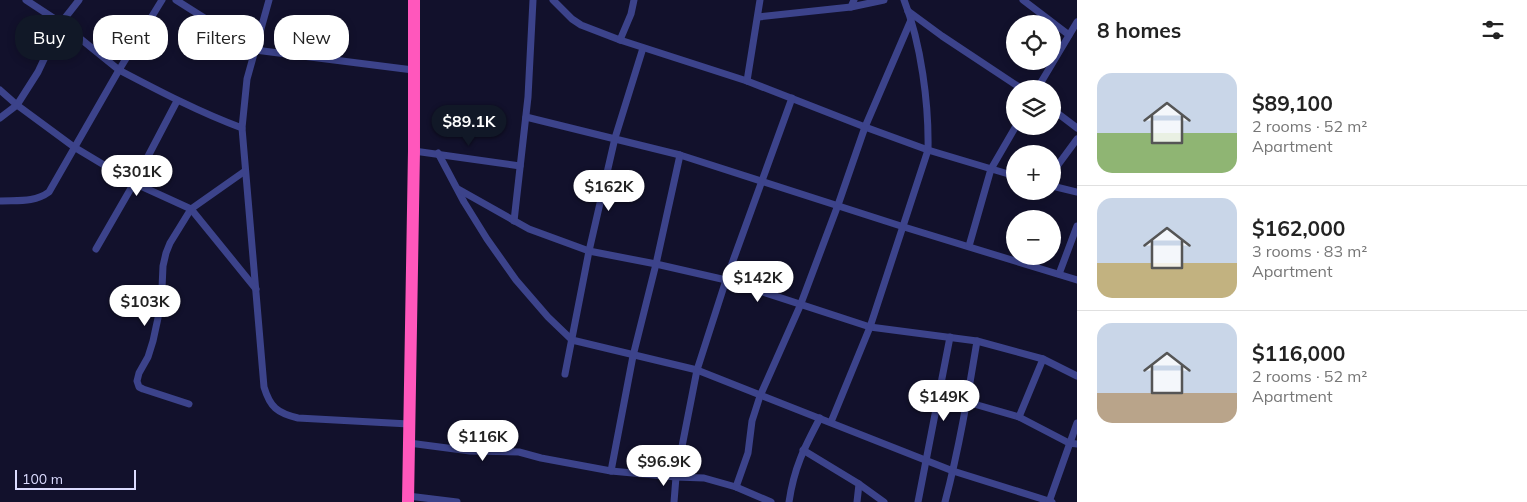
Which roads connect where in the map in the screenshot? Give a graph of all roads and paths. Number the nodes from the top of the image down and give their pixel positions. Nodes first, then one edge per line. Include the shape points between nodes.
1 (26, 0) edge
2 (79, 0) edge
3 (162, 0) edge
4 (176, 0) edge
5 (269, 0) edge
6 (414, 0) edge
7 (533, 0) edge
8 (553, 0) edge
9 (634, 0) edge
10 (760, 0) edge
11 (884, 0) edge
12 (904, 0) edge
13 (1022, 0) edge
14 (853, 3) edge
15 (908, 11) junction
16 (49, 15) edge
17 (67, 15) edge
18 (200, 15) edge
19 (758, 17) junction
20 (264, 18) edge
21 (911, 20) junction
22 (1077, 22) edge
23 (1068, 35) junction
24 (620, 40) junction
25 (83, 41) edge
26 (643, 48) junction
27 (264, 51) edge
28 (44, 60) edge
29 (252, 60) edge
30 (119, 70) junction
31 (413, 70) junction
32 (1008, 80) edge
33 (1042, 80) edge
34 (747, 81) junction
35 (0, 90) edge
36 (792, 98) junction
37 (176, 101) junction
38 (17, 105) junction
39 (1061, 116) edge
40 (526, 117) junction
41 (0, 118) edge
42 (242, 128) junction
43 (865, 128) junction
44 (1077, 128) edge
45 (1011, 135) edge
46 (615, 138) junction
47 (1077, 139) edge
48 (74, 148) junction
49 (928, 150) junction
50 (414, 151) junction
51 (438, 153) junction
52 (680, 155) junction
53 (1061, 161) edge
54 (520, 166) junction
55 (245, 170) junction
56 (991, 170) junction
57 (1006, 174) edge
58 (762, 181) junction
59 (134, 183) junction
60 (1061, 188) edge
61 (457, 189) junction
62 (1077, 192) edge
63 (0, 201) edge
64 (838, 205) junction
65 (191, 209) junction
66 (514, 221) junction
67 (1077, 226) edge
68 (904, 227) junction
69 (969, 246) junction
70 (96, 249) dead end
71 (589, 251) junction
72 (656, 264) junction
73 (1059, 274) junction
74 (726, 280) junction
75 (1077, 280) edge
76 (256, 289) junction
77 (800, 306) junction
78 (870, 327) junction
79 (950, 337) junction
80 (572, 340) junction
81 (977, 341) junction
82 (632, 356) junction
83 (1044, 360) junction
84 (696, 370) junction
85 (566, 374) dead end
86 (1077, 376) edge
87 (760, 396) junction
88 (938, 396) junction
89 (967, 402) junction
90 (189, 404) dead end
91 (1019, 417) junction
92 (820, 418) junction
93 (831, 422) junction
94 (1077, 423) edge
95 (409, 424) junction
96 (409, 442) junction
97 (1073, 444) edge
98 (803, 450) junction
99 (926, 461) junction
100 (611, 471) junction
101 (953, 471) junction
102 (676, 477) junction
103 (859, 484) junction
104 (736, 487) junction
105 (408, 499) edge
106 (457, 502) edge
107 (674, 502) edge
108 (771, 502) edge
109 (789, 502) edge
110 (857, 502) edge
111 (884, 502) edge
112 (918, 502) edge
113 (945, 502) edge
114 (1050, 502) edge

1 - 16 street
2 - 17 street
3 - 30 street
4 - 18 street
5 - 20 street
6 - 31 highway
7 - 40 street
8 - 24 street via 581,25
9 - 24 street
10 - 19 street
11 - 14 street
12 - 15 street
13 - 23 street
14 - 19 street
15 - 21 street
15 - 32 street
19 - 34 street
21 - 43 street
21 - 49 street via 926,95
22 - 23 street
23 - 33 street
24 - 26 street
25 - 30 street
26 - 34 street
26 - 46 street
27 - 31 street
28 - 38 street
29 - 42 street
30 - 37 street
30 - 48 street
31 - 50 highway
34 - 36 street
35 - 38 street
36 - 43 street
36 - 58 street
37 - 42 street
37 - 59 street
38 - 41 street
38 - 48 street
39 - 44 street
40 - 46 street
40 - 54 street
42 - 55 street
43 - 49 street
43 - 64 street
45 - 56 street
46 - 52 street
46 - 71 street
47 - 53 street
48 - 59 street
48 - 63 street via 48,192 34,199
49 - 56 street
49 - 68 street
50 - 51 street
50 - 95 highway
51 - 54 street
51 - 61 street
52 - 58 street
52 - 72 street
54 - 66 street
55 - 65 street
55 - 76 street
56 - 57 street
56 - 69 street
58 - 64 street
58 - 74 street
59 - 65 street
59 - 70 street
60 - 62 street
61 - 66 street
61 - 80 street via 516,280
64 - 68 street
64 - 77 street
65 - 76 street
65 - 90 street via 166,253 153,341 137,378 143,389
66 - 71 street
67 - 73 street
68 - 69 street
68 - 78 street
69 - 73 street
71 - 72 street
71 - 80 street
72 - 74 street
72 - 82 street
73 - 75 street
74 - 77 street
74 - 84 street
76 - 95 street via 264,387 276,410 298,418
77 - 78 street
77 - 87 street
78 - 79 street
78 - 93 street
79 - 81 street
79 - 88 street
80 - 82 street
80 - 85 street
81 - 83 street
81 - 89 street
82 - 84 street
82 - 100 street
83 - 86 street
83 - 91 street
84 - 87 street
84 - 102 street
87 - 92 street
87 - 104 street via 752,421 748,453
88 - 89 street
88 - 99 street
89 - 91 street
89 - 101 street
91 - 97 street
92 - 93 street
92 - 98 street
93 - 99 street
94 - 97 street
95 - 96 highway
96 - 100 street via 458,450 519,452
96 - 105 highway
97 - 114 street
98 - 103 street
98 - 109 street
99 - 101 street
99 - 112 street
100 - 102 street
101 - 113 street
101 - 114 street
102 - 104 street via 704,478
102 - 107 street
103 - 110 street
103 - 111 street
104 - 108 street
105 - 106 street

